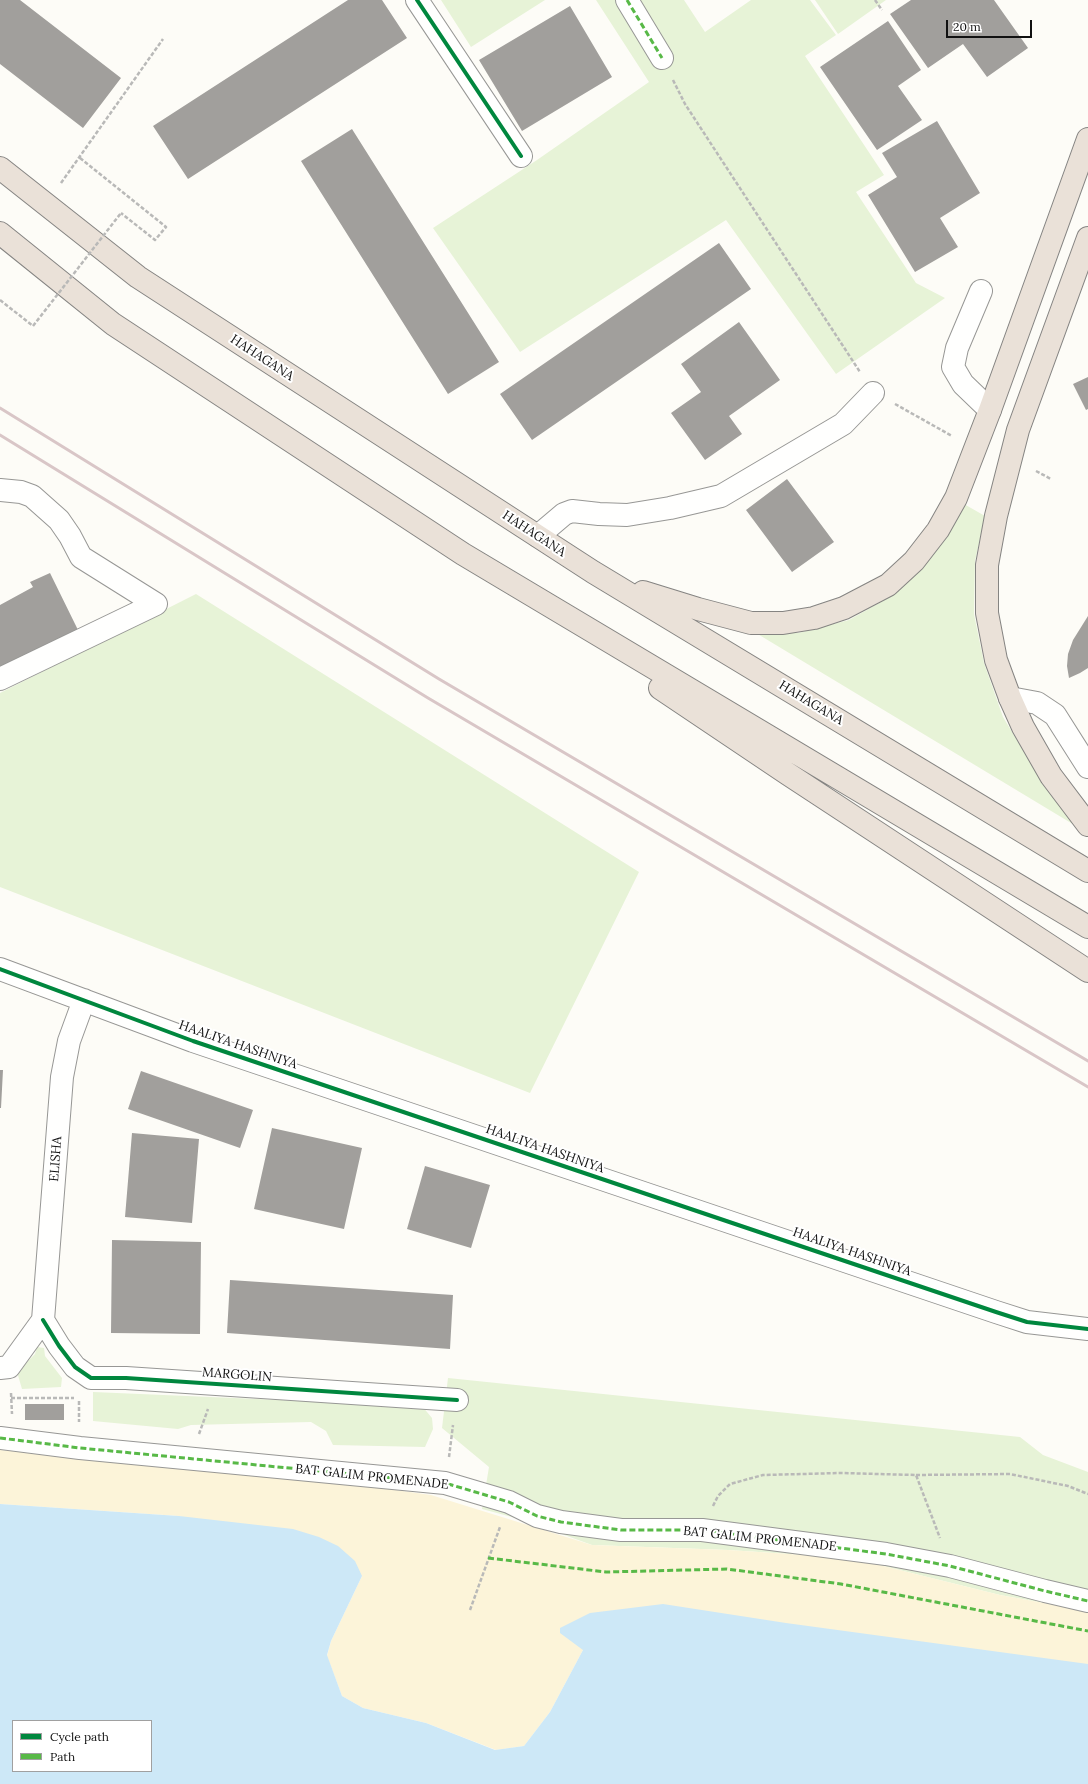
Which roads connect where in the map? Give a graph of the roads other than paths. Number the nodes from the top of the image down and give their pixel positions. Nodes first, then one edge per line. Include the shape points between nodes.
1 (417, 0) edge
2 (627, 0) edge
3 (662, 58) dead end
4 (1088, 139) edge
5 (521, 156) dead end
6 (0, 168) edge
7 (0, 233) edge
8 (1088, 238) edge
9 (981, 291) dead end
10 (873, 393) road end
11 (990, 410) junction
12 (0, 490) edge
13 (538, 536) junction
14 (463, 554) junction
15 (593, 572) junction
16 (0, 679) edge
17 (1010, 698) junction
18 (1088, 766) edge
19 (1088, 825) edge
20 (1088, 871) edge
21 (1088, 927) edge
22 (0, 969) edge
23 (1088, 971) edge
24 (84, 1000) junction
25 (43, 1320) junction
26 (1088, 1329) edge
27 (5, 1367) edge
28 (457, 1400) road end
29 (6, 1438) edge
30 (1088, 1601) edge

1 - 5 street
2 - 3 street
4 - 11 highway
6 - 13 highway, HAHAGANA via 138,277
7 - 14 highway via 113,324
8 - 17 highway via 1018,430 996,516 987,566 987,613 996,660
9 - 11 street via 957,348 953,367 963,384
10 - 13 street via 843,424 721,496 627,515 572,511 564,514
11 - 15 highway via 956,498 938,530 914,561 888,585 844,608 814,618 783,623 751,623 680,604
12 - 16 street via 32,496 59,520 81,557 156,604
13 - 15 highway, HAHAGANA
14 - 21 highway
14 - 23 highway via 788,774
15 - 20 highway, HAHAGANA
17 - 18 street via 1037,703 1055,715
17 - 19 highway via 1023,727 1052,776
22 - 24 street, HAALIYA HASHNIYA
24 - 25 street, ELISHA via 69,1041 62,1077
24 - 26 street, HAALIYA HASHNIYA via 192,1041 1027,1322
25 - 27 street
25 - 28 street, MARGOLIN via 75,1367 91,1378 126,1378
29 - 30 street, BAT GALIM PROMENADE via 80,1448 445,1483 509,1502 537,1516 584,1525 621,1530 702,1530 886,1554 950,1566

